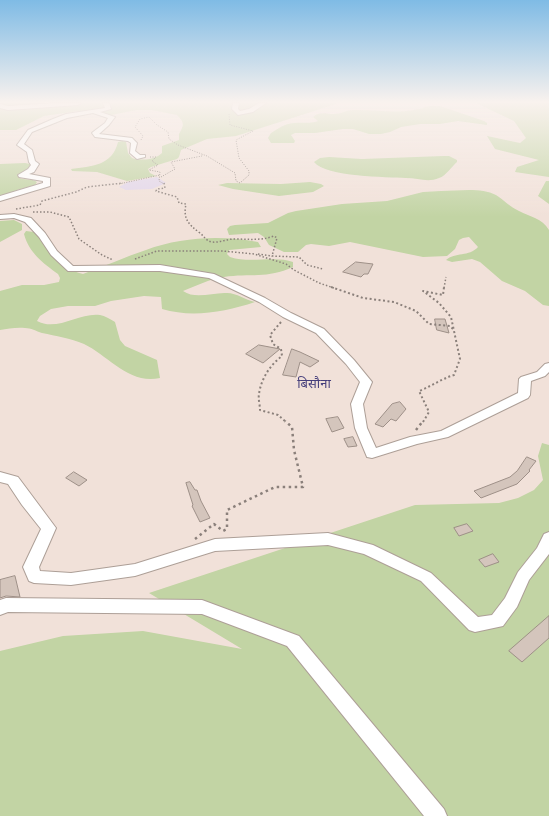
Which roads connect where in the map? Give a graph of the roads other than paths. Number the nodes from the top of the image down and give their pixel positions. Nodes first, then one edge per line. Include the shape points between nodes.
1 (23, 141) edge
2 (132, 141) edge
3 (143, 156) road end
4 (0, 199) edge
5 (0, 217) edge
6 (549, 366) edge
7 (0, 477) edge
8 (549, 538) edge
9 (0, 608) edge
10 (437, 816) edge

1 - 4 street via 20,145 30,151 32,162 35,164 22,175 47,180 47,184
2 - 3 street via 132,152 139,158
5 - 6 street via 14,216 28,220 54,253 71,269 160,268 211,276 320,331 366,382 357,404 361,428 372,454 414,440 444,434 511,402 524,395 525,379 541,374
7 - 8 street via 13,480 49,528 31,567 34,577 71,579 135,570 215,545 328,539 368,549 426,577 475,625 497,621
9 - 10 street via 6,605 202,607 293,641

